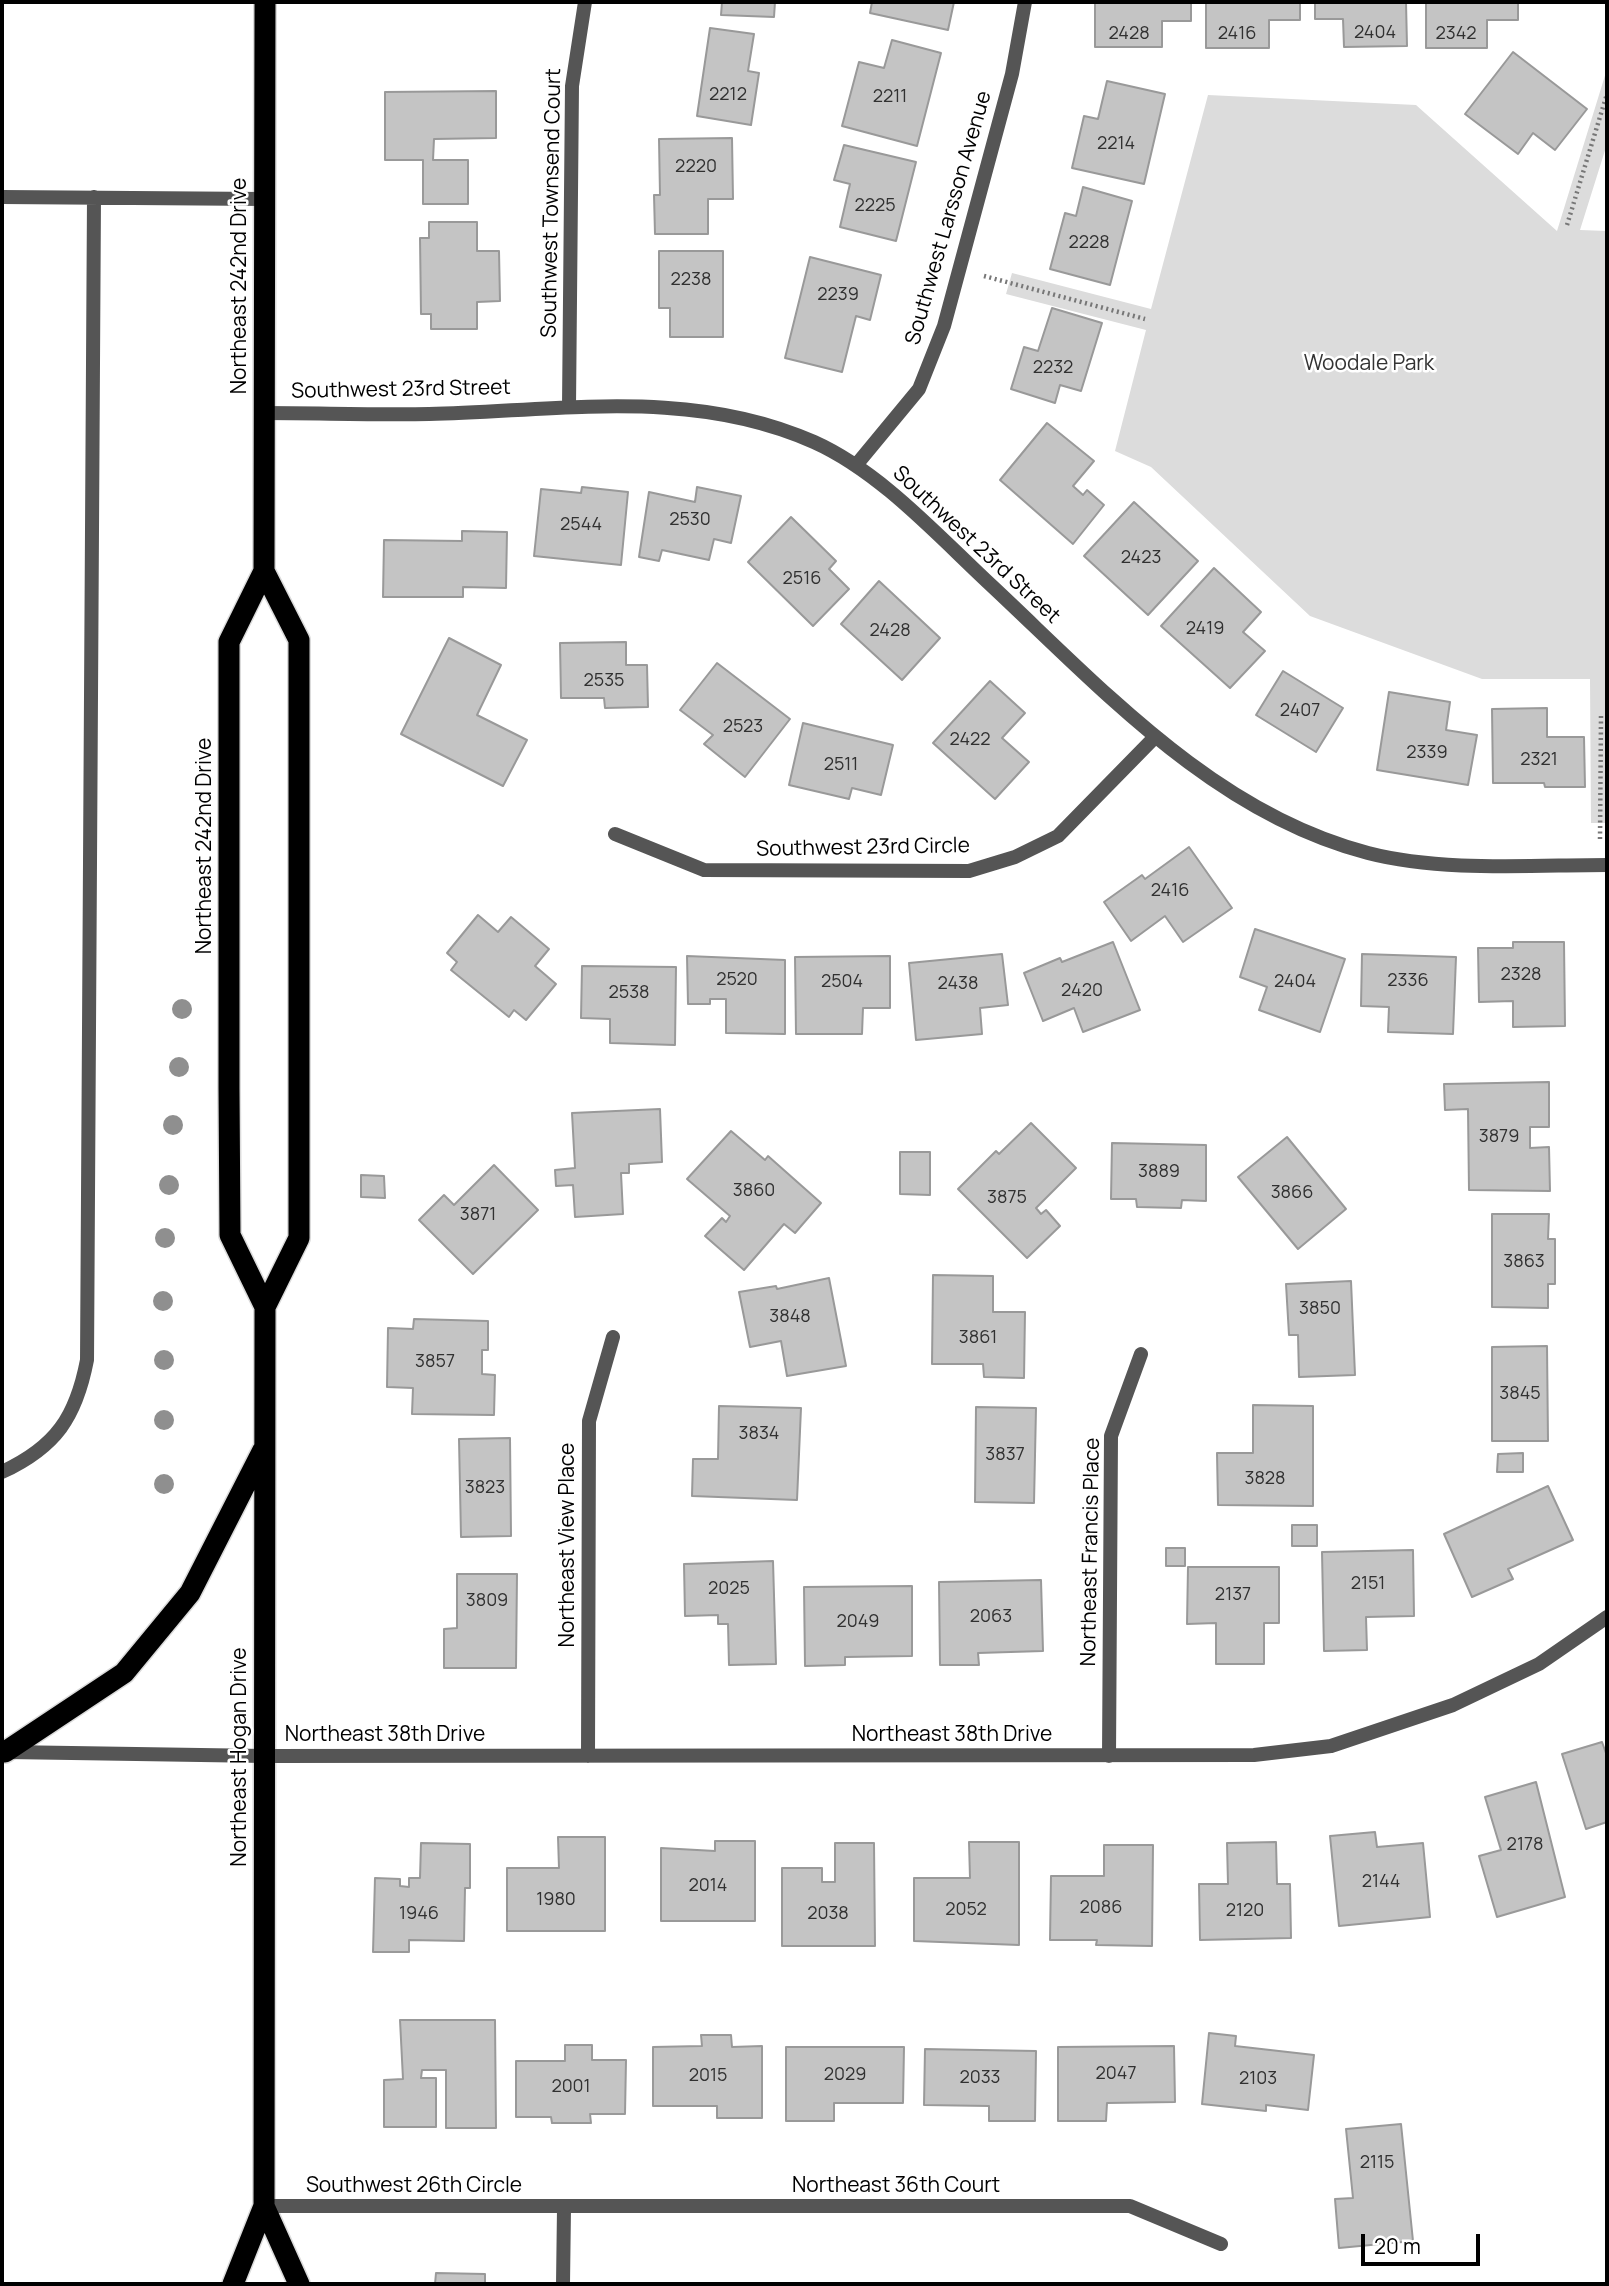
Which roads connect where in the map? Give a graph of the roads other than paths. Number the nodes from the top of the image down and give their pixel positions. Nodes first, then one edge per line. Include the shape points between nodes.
1 (265, 2) edge
2 (585, 2) edge
3 (1025, 2) edge
4 (2, 197) edge
5 (94, 197) junction
6 (264, 199) junction
7 (569, 406) junction
8 (264, 412) junction
9 (857, 464) junction
10 (264, 571) junction
11 (1154, 738) junction
12 (615, 834) dead end
13 (1604, 865) edge
14 (299, 1086) joint
15 (229, 1088) joint
16 (265, 1307) junction
17 (613, 1336) dead end
18 (1141, 1354) dead end
19 (265, 1445) junction
20 (2, 1471) edge
21 (1607, 1617) edge
22 (3, 1752) edge
23 (265, 1756) junction
24 (588, 1756) junction
25 (1109, 1756) junction
26 (264, 2206) junction
27 (564, 2208) junction
28 (1220, 2244) dead end
29 (233, 2284) edge
30 (299, 2284) edge
31 (563, 2284) edge

1 - 6 highway, Northeast 242nd Drive
2 - 7 street, Southwest Townsend Court via 572,86
3 - 9 street, Southwest Larsson Avenue via 1012,74 944,326 919,389
4 - 5 street
5 - 6 street
5 - 20 street via 87,1360 80,1396 62,1428 36,1455
6 - 8 highway, Northeast 242nd Drive
7 - 8 street, Southwest 23rd Street via 429,414
7 - 9 street, Southwest 23rd Street via 711,411 765,422
8 - 10 highway, Northeast 242nd Drive
9 - 11 street, Southwest 23rd Street
10 - 14 highway, Northeast 242nd Drive via 299,640
10 - 15 highway, Northeast 242nd Drive via 229,642
11 - 12 street, Southwest 23rd Circle via 1058,836 1015,857 969,871 704,870
11 - 13 street, Southwest 23rd Street via 1273,815 1369,853 1431,863
14 - 16 highway, Northeast Hogan Drive via 299,1238
15 - 16 highway, Northeast Hogan Drive via 230,1235
16 - 19 highway, Northeast Hogan Drive
17 - 24 street, Northeast View Place via 589,1421
18 - 25 street, Northeast Francis Place via 1111,1436
19 - 22 highway via 190,1593 124,1673
19 - 23 highway, Northeast Hogan Drive
21 - 25 street, Northeast 38th Drive via 1539,1664 1453,1705 1331,1746 1254,1755
22 - 23 street, Northeast 38th Drive
23 - 24 street, Northeast 38th Drive
23 - 26 highway, Northeast Hogan Drive
24 - 25 street, Northeast 38th Drive
26 - 27 street, Southwest 26th Circle
26 - 29 highway, Northeast Hogan Drive
26 - 30 highway, Northeast Hogan Drive
27 - 28 street, Northeast 36th Court via 1130,2206
27 - 31 street

